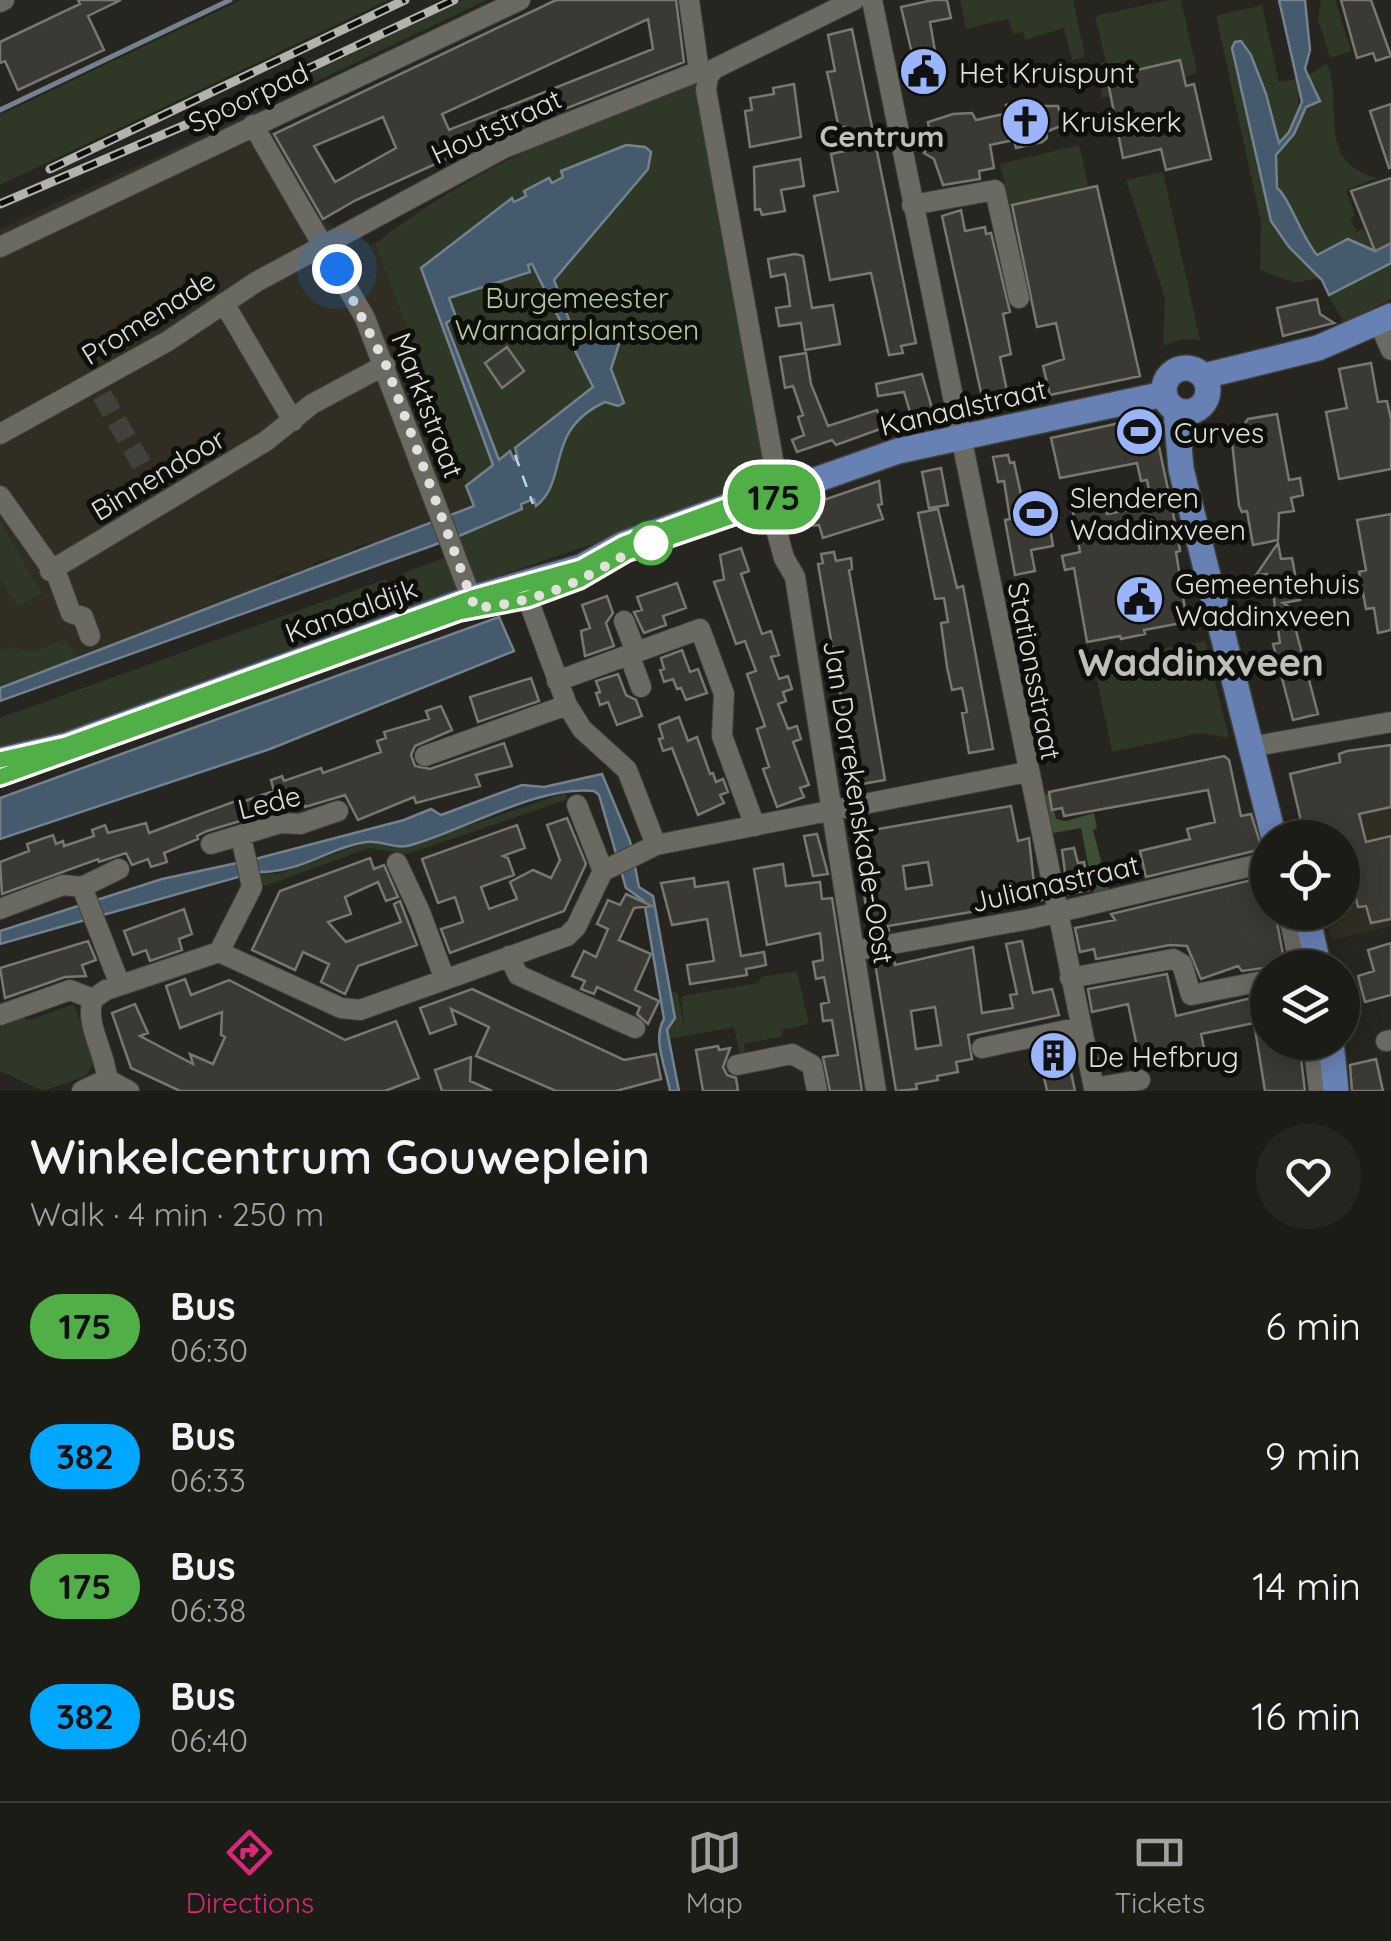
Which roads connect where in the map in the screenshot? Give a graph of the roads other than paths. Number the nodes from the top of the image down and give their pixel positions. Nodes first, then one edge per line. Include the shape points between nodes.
1 (520, 0) edge
2 (689, 0) edge
3 (872, 0) edge
4 (850, 2) edge
5 (704, 74) junction
6 (254, 125) junction
7 (912, 206) junction
8 (323, 244) junction
9 (0, 246) edge
10 (1019, 298) dead end
11 (224, 302) junction
12 (1387, 331) edge
13 (386, 365) junction
14 (1189, 397) junction
15 (294, 421) junction
16 (0, 434) edge
17 (960, 436) junction
18 (777, 493) junction
19 (0, 496) edge
20 (775, 525) dead end
21 (50, 570) junction
22 (525, 593) junction
23 (470, 596) junction
24 (624, 621) dead end
25 (90, 636) dead end
26 (632, 653) junction
27 (557, 680) junction
28 (641, 687) dead end
29 (566, 705) junction
30 (1391, 722) edge
31 (1255, 746) junction
32 (425, 756) dead end
33 (0, 760) edge
34 (1027, 772) junction
35 (0, 777) edge
36 (577, 805) dead end
37 (338, 811) dead end
38 (833, 812) junction
39 (1270, 820) edge
40 (1280, 820) edge
41 (755, 826) junction
42 (211, 844) dead end
43 (245, 857) junction
44 (628, 858) junction
45 (397, 863) dead end
46 (1250, 866) edge
47 (119, 869) dead end
48 (84, 894) junction
49 (0, 909) edge
50 (1057, 911) junction
51 (854, 951) junction
52 (219, 952) junction
53 (509, 956) junction
54 (1070, 978) junction
55 (445, 980) junction
56 (1250, 984) edge
57 (120, 985) junction
58 (94, 999) junction
59 (0, 1016) edge
60 (636, 1028) dead end
61 (1081, 1028) junction
62 (982, 1048) dead end
63 (1315, 1060) edge
64 (1333, 1060) edge
65 (737, 1065) dead end
66 (107, 1080) junction
67 (1140, 1080) dead end
68 (82, 1091) edge
69 (129, 1091) edge
70 (817, 1091) edge
71 (876, 1091) edge
72 (1319, 1091) edge
73 (1336, 1091) edge

1 - 6 street, Spoorpad
2 - 5 street
3 - 7 street, Stationsstraat
4 - 5 street
5 - 8 street, Houtstraat via 504,148
5 - 18 street
6 - 8 street, Marktstraat
6 - 9 street, Spoorpad
7 - 10 street via 995,190
7 - 17 street, Stationsstraat
8 - 11 street, Promenade
8 - 13 street, Marktstraat
11 - 15 street
11 - 16 street, Promenade via 99,389
12 - 14 main road, Kanaalstraat via 1318,348
13 - 15 street, Binnendoor via 312,404
13 - 23 street, Marktstraat
14 - 17 main road, Kanaalstraat
14 - 31 main road via 1189,454
15 - 21 street, Binnendoor
17 - 18 main road, Kanaalstraat
17 - 34 street, Stationsstraat
18 - 22 main road, Kanaaldijk via 765,505 627,552 579,580
19 - 21 street
20 - 38 street, Jan Dorrekenskade-Oost via 795,577
21 - 25 street
22 - 23 main road, Kanaaldijk
22 - 27 street
23 - 33 main road, Kanaaldijk via 82,739
23 - 35 main road, Kanaaldijk
24 - 26 street
26 - 27 street
26 - 28 street
26 - 41 street via 700,628 724,694 722,736
27 - 29 street
29 - 32 street
29 - 44 street via 627,770
30 - 31 street
31 - 39 main road
31 - 40 main road
34 - 38 street
34 - 50 street, Stationsstraat
36 - 44 street
37 - 43 street, Lede via 281,823
38 - 41 street
38 - 51 street, Jan Dorrekenskade-Oost
41 - 44 street
42 - 43 street, Lede
43 - 52 street via 252,887
44 - 53 street via 570,933
45 - 55 street
46 - 50 street, Julianastraat
47 - 48 street
48 - 49 street via 62,885
48 - 57 street
50 - 51 street, Julianastraat
50 - 54 street, Stationsstraat
51 - 71 street, Jan Dorrekenskade-Oost
52 - 55 street via 350,1012
52 - 57 street
53 - 55 street
53 - 60 street via 518,974
54 - 56 street via 1173,959 1182,964 1191,995
54 - 61 street, Stationsstraat
57 - 58 street
58 - 59 street via 70,990
58 - 66 street via 90,1016
61 - 62 street
61 - 67 street, Stationsstraat via 1094,1088
63 - 72 street
64 - 73 main road
65 - 70 street via 792,1054 812,1065
66 - 68 street
66 - 69 street

